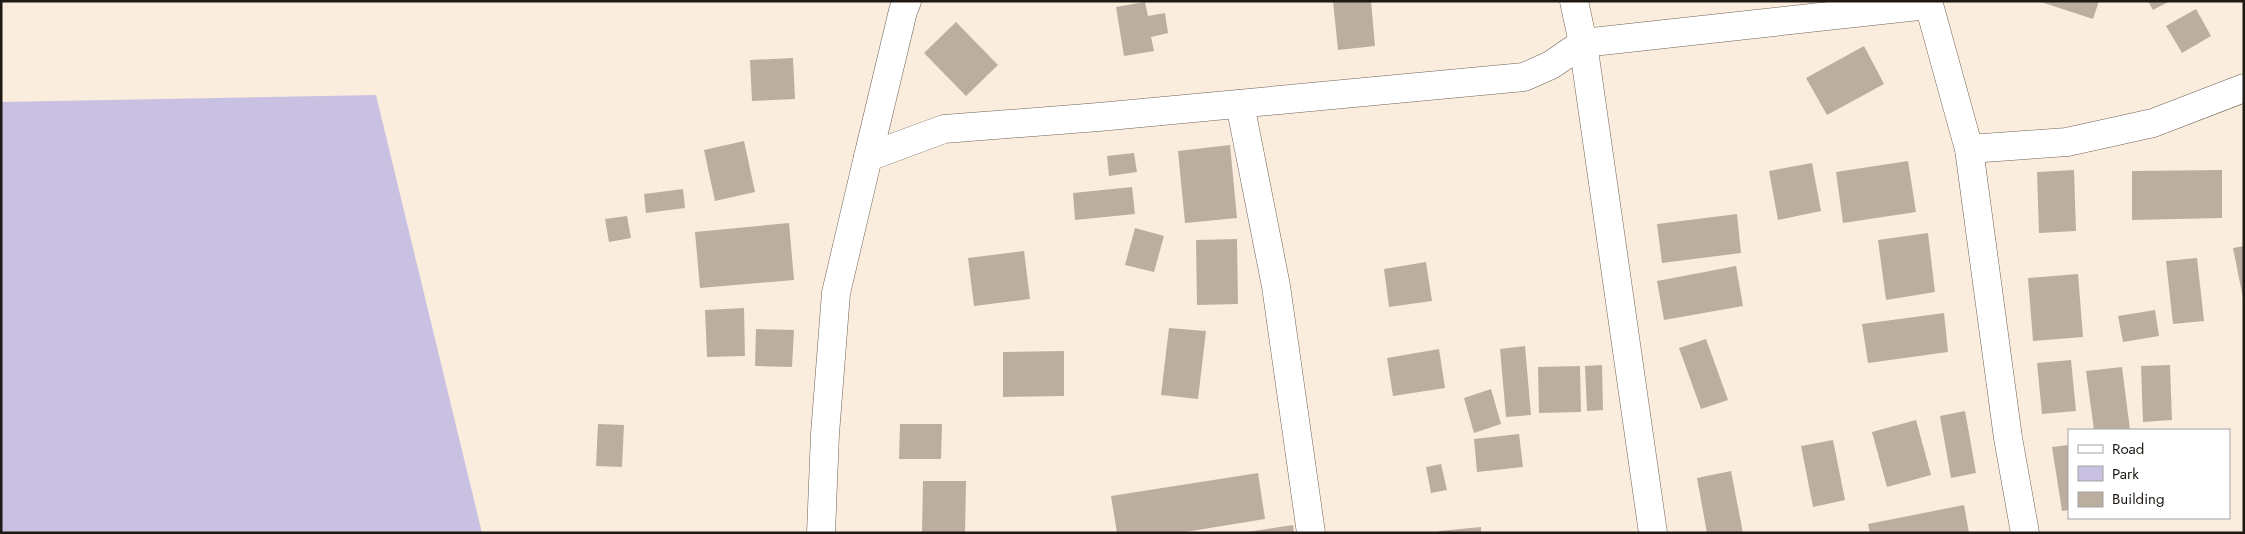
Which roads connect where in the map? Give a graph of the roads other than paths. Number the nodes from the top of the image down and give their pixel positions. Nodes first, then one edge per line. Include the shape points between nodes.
1 (1574, 1) edge
2 (1928, 3) edge
3 (905, 4) edge
4 (1583, 43) junction
5 (2244, 88) edge
6 (1240, 104) junction
7 (1969, 149) junction
8 (868, 158) junction
9 (821, 533) edge
10 (1311, 533) edge
11 (1653, 533) edge
12 (2025, 533) edge

1 - 4 street
2 - 4 street
2 - 7 street
3 - 8 street
4 - 6 street via 1551,66 1524,77
4 - 11 street
5 - 7 street via 2153,123 2068,142
6 - 8 street via 944,129
6 - 10 street via 1276,286
7 - 12 street via 2008,438
8 - 9 street via 836,293

